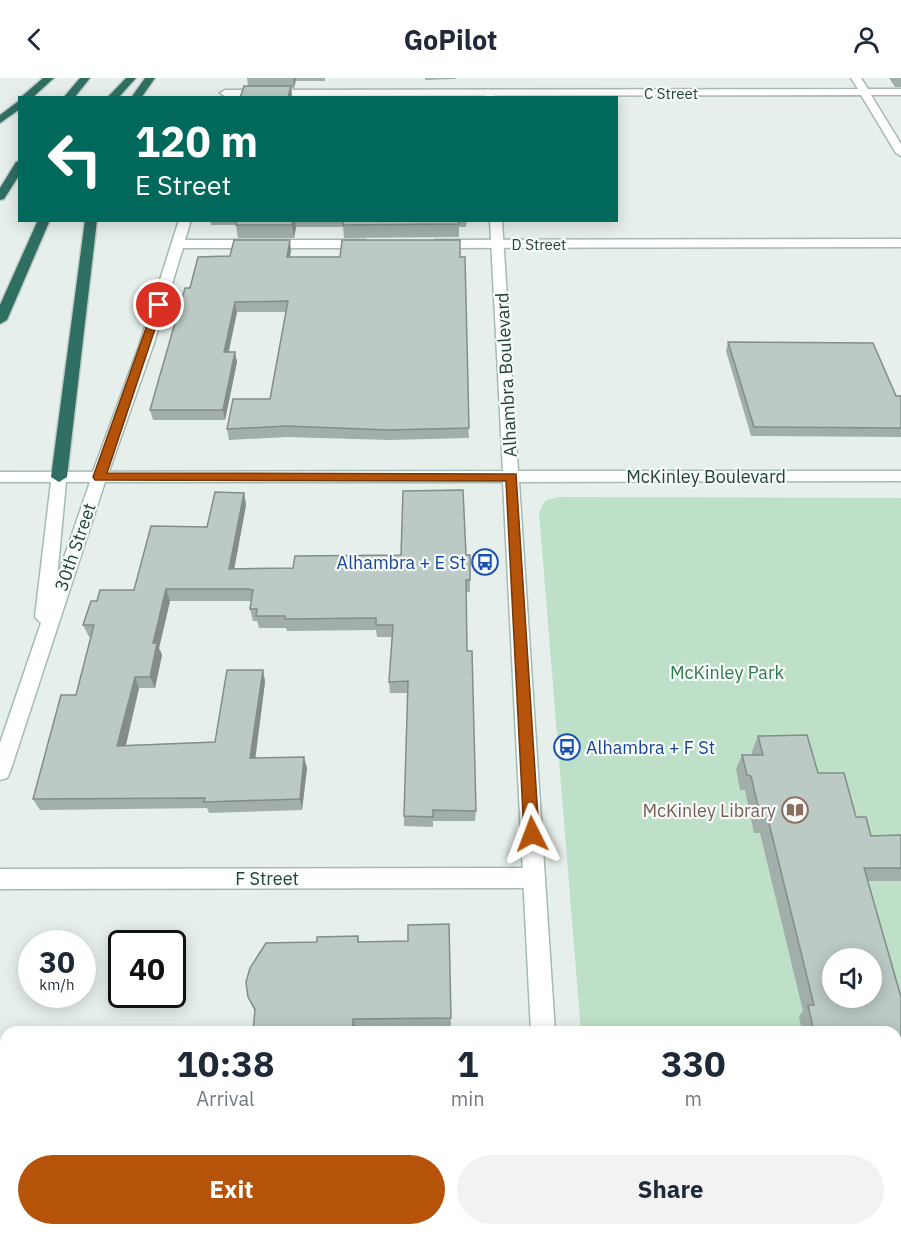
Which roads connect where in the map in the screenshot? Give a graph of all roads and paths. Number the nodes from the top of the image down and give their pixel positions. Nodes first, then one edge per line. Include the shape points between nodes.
1 (50, 78) edge
2 (86, 78) edge
3 (131, 78) edge
4 (150, 78) edge
5 (230, 78) edge
6 (856, 78) edge
7 (489, 91) edge
8 (865, 92) junction
9 (901, 92) edge
10 (224, 95) edge
11 (28, 96) edge
12 (70, 96) edge
13 (114, 96) edge
14 (137, 96) edge
15 (18, 104) edge
16 (0, 120) edge
17 (901, 153) edge
18 (18, 168) edge
19 (0, 197) edge
20 (43, 222) edge
21 (91, 222) edge
22 (184, 222) edge
23 (496, 222) edge
24 (901, 243) edge
25 (178, 244) junction
26 (373, 244) edge
27 (420, 244) edge
28 (498, 244) junction
29 (0, 320) edge
30 (901, 476) edge
31 (0, 477) edge
32 (58, 477) junction
33 (99, 477) junction
34 (512, 477) junction
35 (41, 648) junction
36 (0, 772) edge
37 (534, 878) junction
38 (0, 879) edge
39 (543, 1026) edge

1 - 11 highway
2 - 12 highway
3 - 13 highway
4 - 14 highway
5 - 10 street
6 - 8 street
7 - 8 street, C Street
7 - 10 street, C Street
8 - 9 street, C Street
8 - 17 street
15 - 16 highway
18 - 19 highway
20 - 29 highway
21 - 32 highway
22 - 25 street, 30th Street
23 - 28 street, Alhambra Boulevard
24 - 28 street, D Street
25 - 26 street
25 - 33 street, 30th Street
27 - 28 street, D Street
28 - 34 street, Alhambra Boulevard
30 - 34 street, McKinley Boulevard
31 - 32 street, McKinley Boulevard
32 - 33 street, McKinley Boulevard
32 - 35 street
33 - 34 street, McKinley Boulevard
33 - 35 street, 30th Street
34 - 37 street, Alhambra Boulevard
35 - 36 street, 30th Street
37 - 38 street, F Street
37 - 39 street, Alhambra Boulevard

